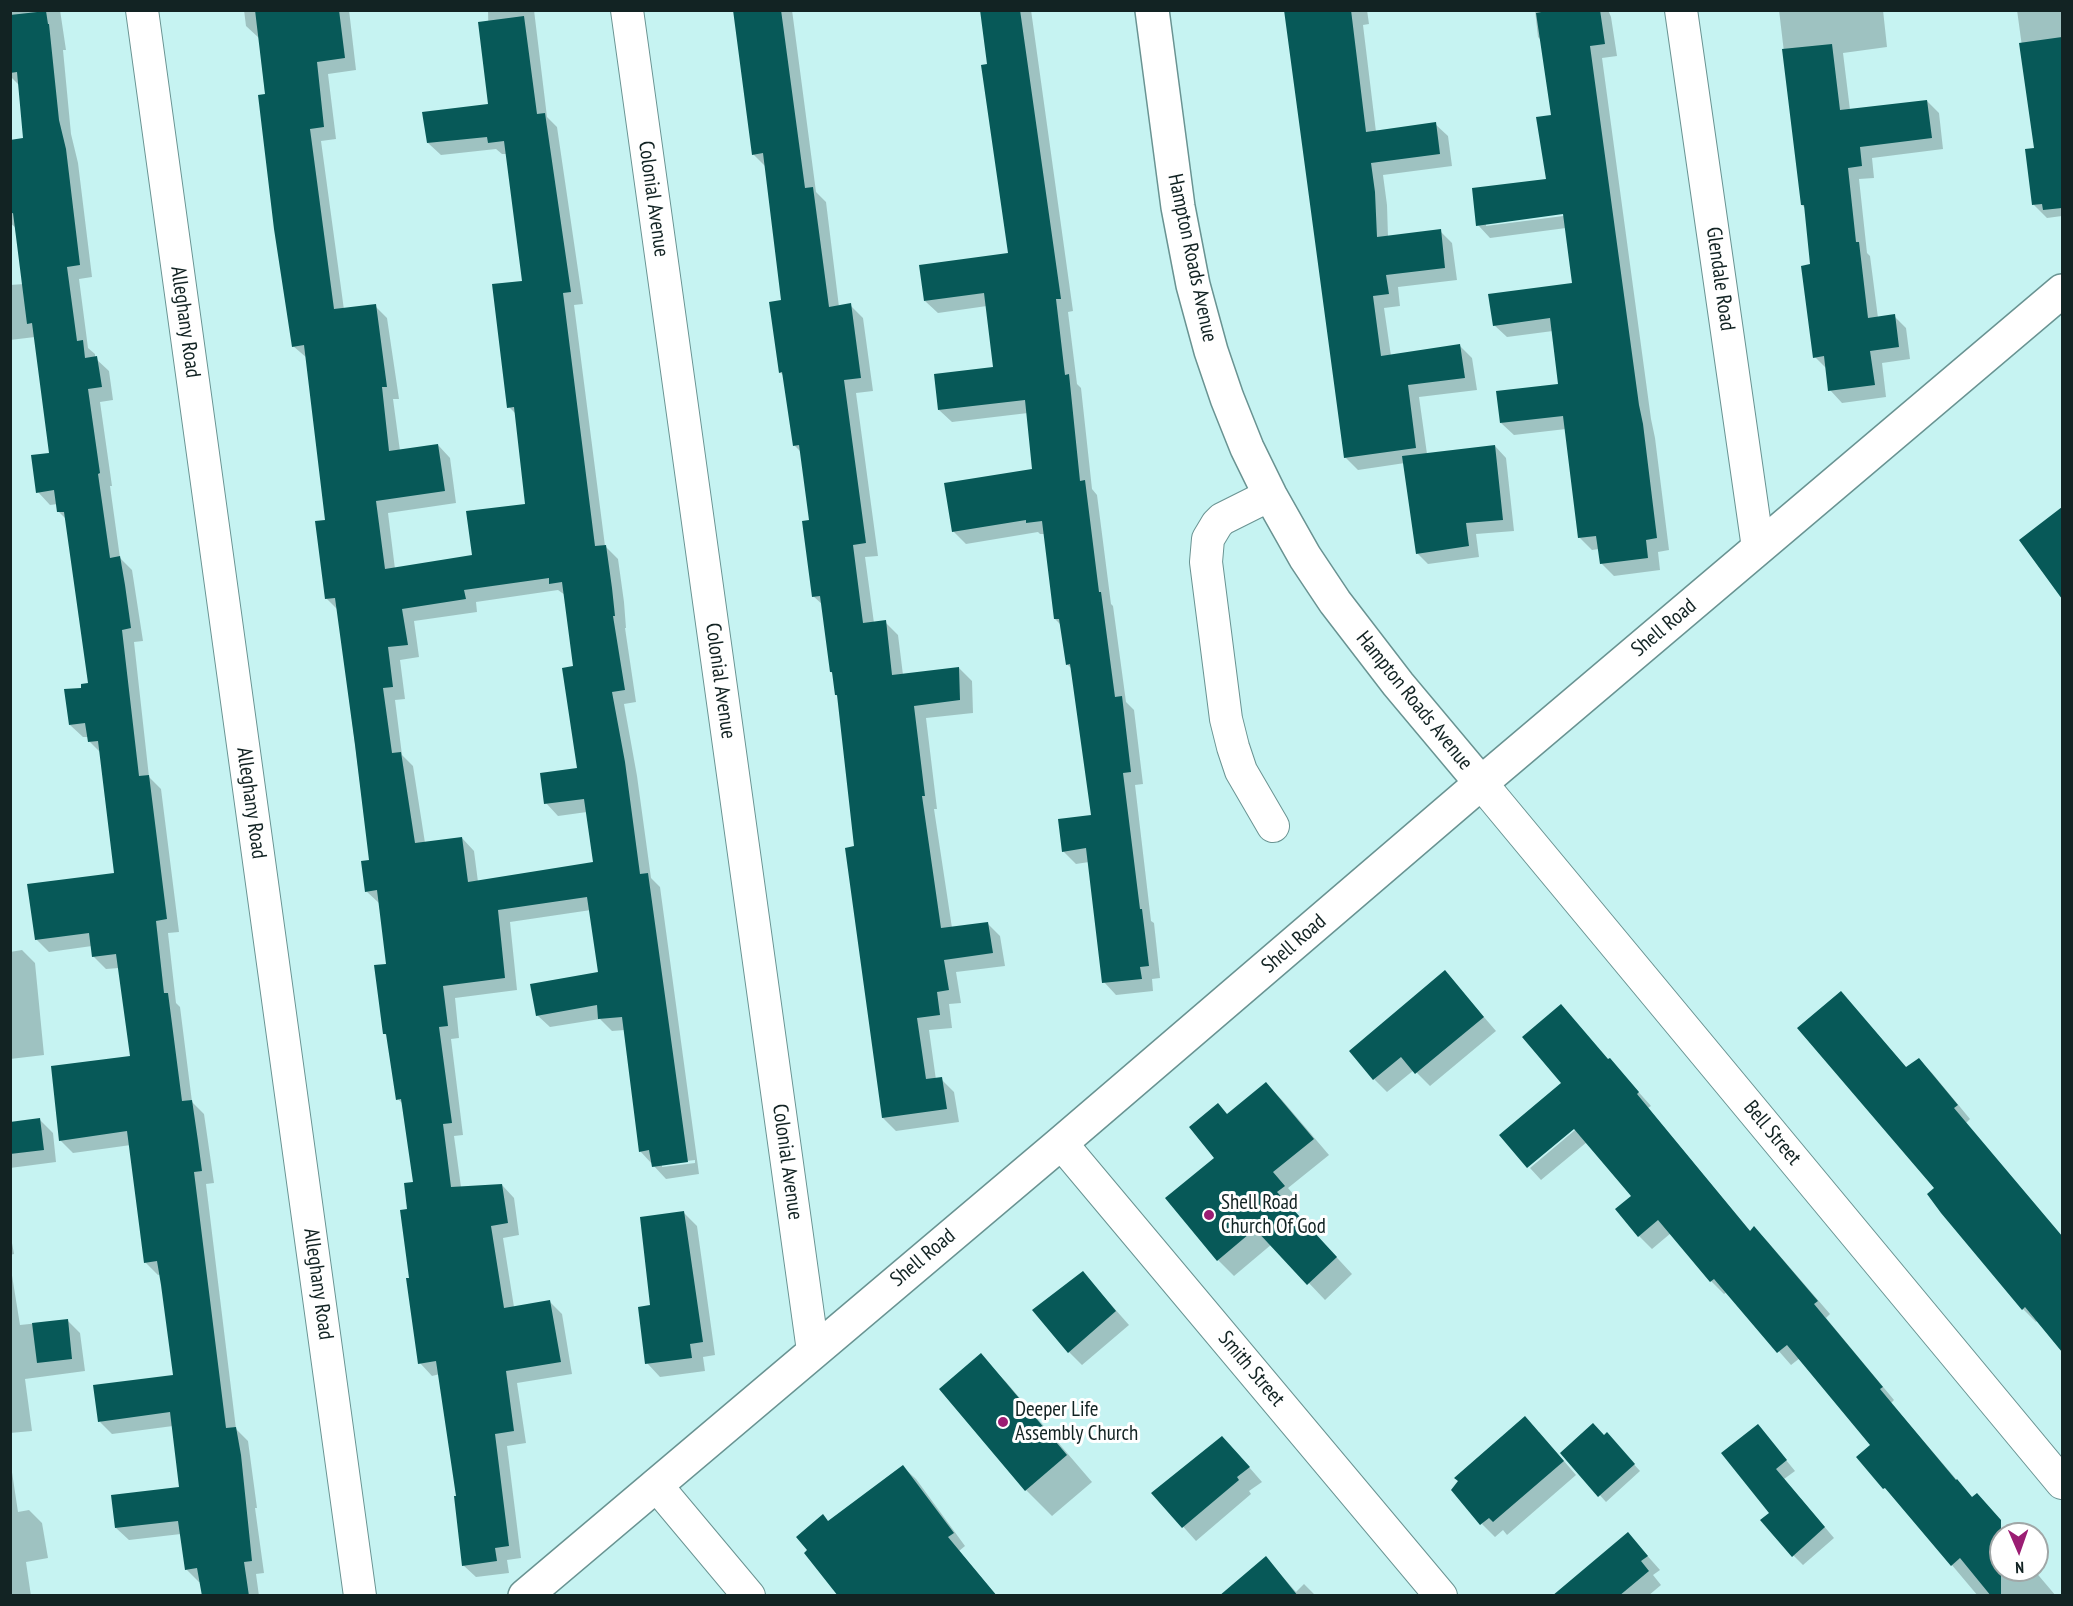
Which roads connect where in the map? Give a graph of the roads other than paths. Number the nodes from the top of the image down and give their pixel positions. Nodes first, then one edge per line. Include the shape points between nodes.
1 (142, 10) edge
2 (627, 10) edge
3 (1152, 10) edge
4 (1681, 10) edge
5 (2062, 291) edge
6 (1270, 495) junction
7 (1758, 548) junction
8 (1481, 783) junction
9 (1273, 826) dead end
10 (1061, 1143) junction
11 (813, 1351) junction
12 (2062, 1483) edge
13 (656, 1485) junction
14 (360, 1596) edge
15 (525, 1596) edge
16 (749, 1596) edge
17 (1441, 1596) edge

1 - 14 street, Alleghany Road
2 - 11 street, Colonial Avenue
3 - 6 street, Hampton Roads Avenue via 1178,207 1193,285 1227,398
4 - 7 street, Glendale Road
5 - 7 street, Shell Road
6 - 8 street, Hampton Roads Avenue via 1335,602
6 - 9 street via 1217,524 1208,539 1206,562 1233,747 1241,771
7 - 8 street, Shell Road
8 - 10 street, Shell Road
8 - 12 street, Bell Street
10 - 11 street, Shell Road
10 - 17 street, Smith Street
11 - 13 street, Shell Road
13 - 15 street, Shell Road
13 - 16 street

